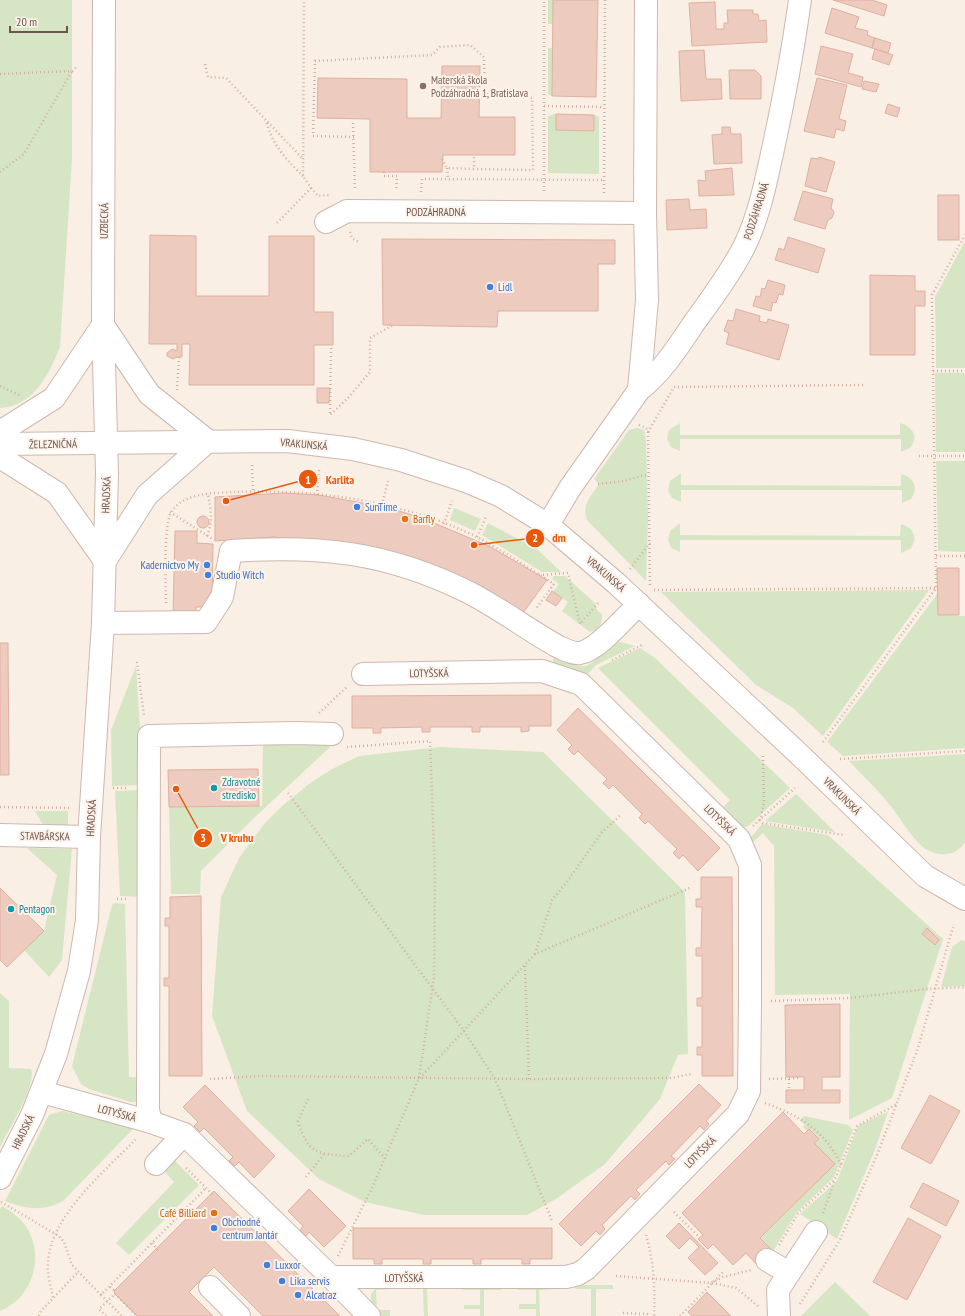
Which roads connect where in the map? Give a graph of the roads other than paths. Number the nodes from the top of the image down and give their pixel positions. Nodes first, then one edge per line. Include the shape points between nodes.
1 (104, 0) edge
2 (646, 0) edge
3 (800, 0) edge
4 (645, 213) junction
5 (326, 222) dead end
6 (103, 325) junction
7 (639, 390) junction
8 (0, 432) edge
9 (208, 441) junction
10 (107, 443) junction
11 (0, 444) edge
12 (0, 458) edge
13 (548, 525) junction
14 (105, 561) junction
15 (639, 604) junction
16 (103, 623) junction
17 (363, 674) road end
18 (332, 734) road end
19 (0, 836) edge
20 (89, 837) junction
21 (965, 899) edge
22 (42, 1092) junction
23 (151, 1122) junction
24 (184, 1134) junction
25 (156, 1164) dead end
26 (0, 1178) edge
27 (819, 1224) road end
28 (768, 1260) road end
29 (789, 1273) junction
30 (330, 1277) junction
31 (210, 1287) dead end
32 (788, 1312) edge
33 (362, 1314) edge
34 (239, 1316) edge

1 - 6 street, UZBECKÁ
2 - 4 street
3 - 7 street, PODZÁHRADNÁ via 790,70 768,172 745,246 730,272 653,380
4 - 5 street, PODZÁHRADNÁ via 347,211
4 - 7 street via 647,300
6 - 8 street via 54,398
6 - 9 street via 149,394
6 - 10 street, UZBECKÁ
7 - 13 street, PODZÁHRADNÁ via 570,488
9 - 10 street, VRAKUNSKÁ
9 - 13 street, VRAKUNSKÁ via 287,441 353,449 401,460 490,491 518,505
9 - 14 street via 147,495
10 - 11 street, ŽELEZNIČNÁ
10 - 14 street, HRADSKÁ
12 - 14 street via 57,493
13 - 15 street, VRAKUNSKÁ
14 - 16 street, HRADSKÁ
15 - 16 street via 605,637 585,652 578,654 557,646 469,593 407,566 361,554 318,549 269,548 231,551 222,597 206,622
15 - 21 street, VRAKUNSKÁ via 925,876
16 - 20 street, HRADSKÁ
17 - 30 street, LOTYŠSKÁ via 542,671 581,684 739,839 750,865 748,1088 738,1114 729,1124 599,1256 578,1274 566,1277
18 - 23 street via 149,736 148,1110
19 - 20 street, STAVBÁRSKA
20 - 22 street, HRADSKÁ via 84,946 70,1006
22 - 23 street, LOTYŠSKÁ
22 - 26 street, HRADSKÁ
23 - 24 street, LOTYŠSKÁ
24 - 25 street
24 - 30 street, LOTYŠSKÁ
27 - 29 street
28 - 29 street
29 - 32 street via 778,1290
30 - 33 street
31 - 34 street

